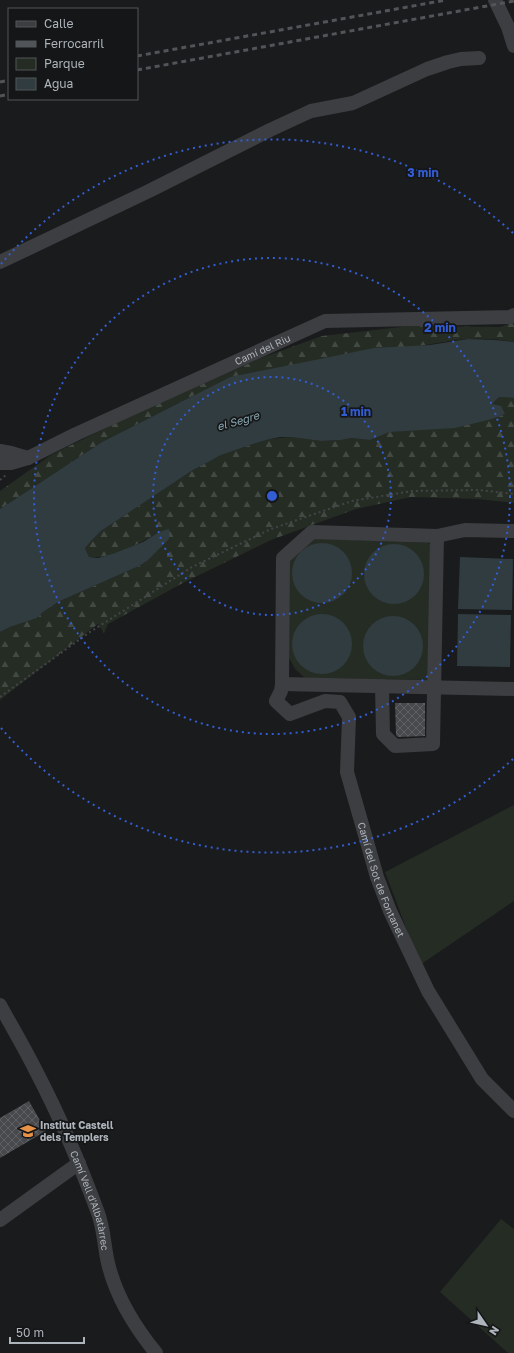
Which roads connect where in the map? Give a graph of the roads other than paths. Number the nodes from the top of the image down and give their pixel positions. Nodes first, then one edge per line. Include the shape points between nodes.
1 (495, 0) edge
2 (514, 46) edge
3 (479, 58) dead end
4 (0, 262) edge
5 (514, 315) edge
6 (0, 451) edge
7 (28, 458) junction
8 (0, 463) edge
9 (514, 531) edge
10 (437, 536) junction
11 (382, 686) junction
12 (434, 687) junction
13 (282, 688) junction
14 (514, 689) edge
15 (0, 1005) edge
16 (514, 1111) edge
17 (79, 1163) junction
18 (0, 1220) edge
19 (156, 1353) edge

1 - 2 street
3 - 4 street via 448,62 353,103 311,111
5 - 7 street, Camí del Riu via 510,318 325,321
6 - 7 street
7 - 8 street, Camí del Riu
9 - 10 street via 464,530
10 - 12 street
10 - 13 street via 312,532 283,558
11 - 12 street
11 - 12 street via 383,734 395,746 433,744
11 - 13 street
12 - 14 street
13 - 16 street, Camí del Sot de Fontanet via 276,702 290,714 325,701 340,702 349,717 347,772 377,877 390,910 428,991 482,1079
15 - 17 street, Camí Vell d'Albatàrrec via 42,1083
17 - 18 street
17 - 19 street, Camí Vell d'Albatàrrec via 99,1215 114,1285 137,1329

